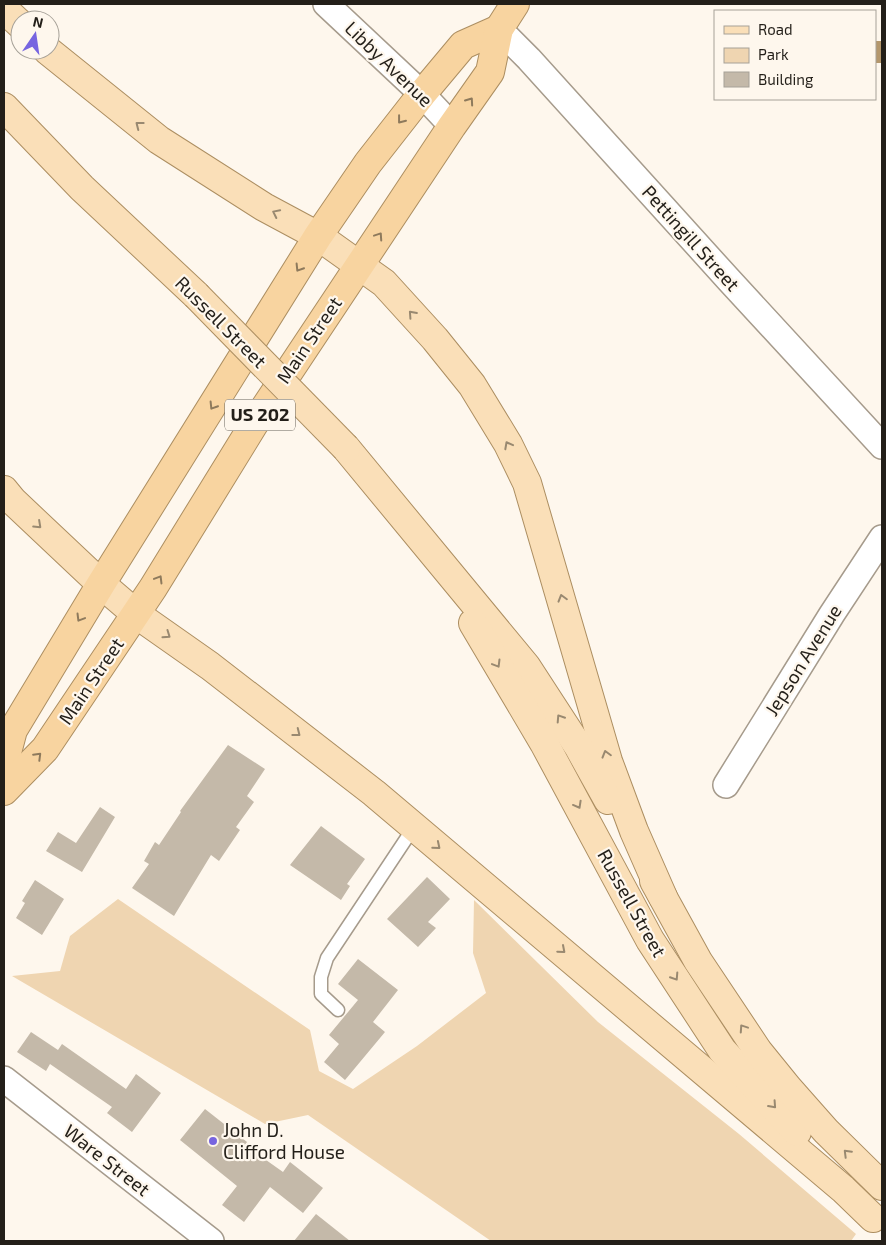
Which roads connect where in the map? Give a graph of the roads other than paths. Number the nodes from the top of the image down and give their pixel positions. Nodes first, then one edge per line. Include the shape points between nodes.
1 (326, 4) edge
2 (515, 4) edge
3 (499, 29) junction
4 (59, 60) edge
5 (422, 94) junction
6 (4, 107) edge
7 (452, 126) junction
8 (318, 236) junction
9 (359, 265) junction
10 (882, 446) edge
11 (4, 490) edge
12 (882, 538) edge
13 (428, 547) junction
14 (101, 584) junction
15 (136, 614) junction
16 (4, 764) edge
17 (726, 785) dead end
18 (4, 791) edge
19 (414, 827) junction
20 (663, 897) junction
21 (338, 1010) dead end
22 (4, 1079) edge
23 (882, 1186) edge
24 (877, 1222) edge
25 (211, 1241) edge

1 - 5 street, Libby Avenue
2 - 3 highway, Main Street / US 202
3 - 5 highway, Main Street / US 202 via 463,45
7 -> 3 highway, Main Street / US 202 via 490,72
3 - 10 street, Pettingill Street
8 -> 4 main road via 264,207 159,140
5 - 7 street, Libby Avenue
5 -> 8 highway, Main Street / US 202 via 368,163
6 - 13 main road, Russell Street, bridge via 346,448
9 -> 7 highway, Main Street / US 202
8 - 9 main road
8 -> 14 highway, Main Street / US 202
15 -> 9 highway, Main Street / US 202 via 254,424
20 -> 9 main road via 608,761 530,492 516,459 472,385 435,339 384,283
11 -> 14 main road
12 - 17 street, Jepson Avenue
20 -> 13 main road, Russell Street via 578,746 526,666
13 -> 24 main road, Russell Street via 544,743 650,940 722,1050
14 - 15 main road
14 -> 16 highway, Main Street / US 202 via 12,730
18 -> 15 highway, Main Street / US 202 via 45,749
15 -> 19 main road via 292,728
19 - 21 lane via 328,958 321,977 321,994
19 -> 24 main road via 843,1189
23 -> 20 main road, Russell Street via 826,1131 758,1051 698,961
22 - 25 street, Ware Street

